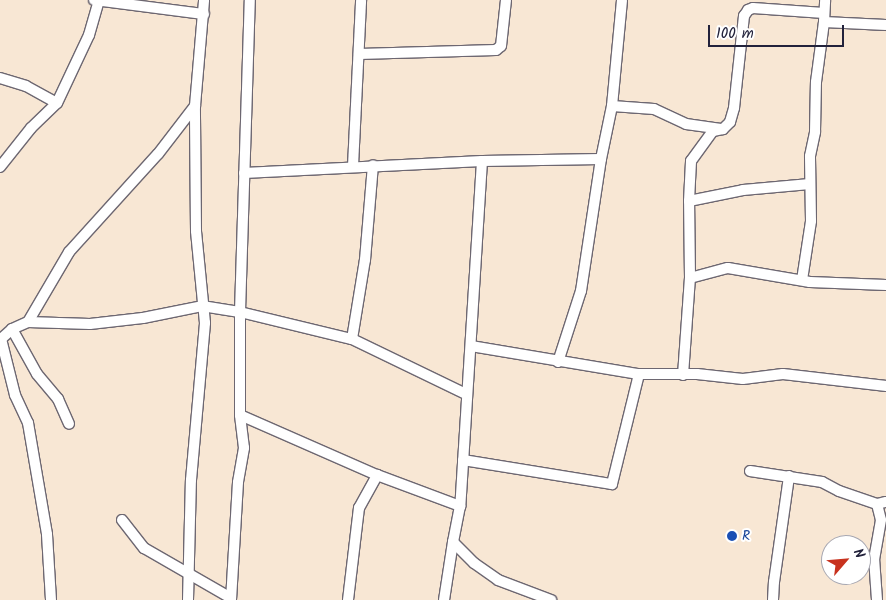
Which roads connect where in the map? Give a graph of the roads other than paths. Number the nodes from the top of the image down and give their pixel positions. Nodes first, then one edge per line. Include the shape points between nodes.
1 (96, 0) edge
2 (204, 0) edge
3 (250, 0) edge
4 (361, 0) edge
5 (506, 0) edge
6 (622, 0) edge
7 (825, 0) edge
8 (204, 14) junction
9 (824, 18) junction
10 (886, 25) edge
11 (359, 54) junction
12 (0, 78) edge
13 (57, 103) junction
14 (195, 106) junction
15 (612, 106) junction
16 (723, 129) junction
17 (600, 160) junction
18 (482, 161) junction
19 (373, 165) junction
20 (353, 166) junction
21 (0, 167) edge
22 (244, 173) junction
23 (810, 184) junction
24 (689, 201) junction
25 (690, 278) junction
26 (802, 280) junction
27 (886, 285) edge
28 (202, 306) junction
29 (240, 312) junction
30 (28, 322) junction
31 (12, 329) junction
32 (1, 338) edge
33 (352, 339) junction
34 (470, 346) junction
35 (558, 362) junction
36 (639, 374) junction
37 (683, 375) junction
38 (886, 386) edge
39 (466, 394) junction
40 (240, 415) junction
41 (68, 424) dead end
42 (463, 460) junction
43 (750, 471) dead end
44 (377, 475) junction
45 (789, 476) junction
46 (881, 503) edge
47 (460, 506) junction
48 (883, 516) edge
49 (122, 520) dead end
50 (453, 542) junction
51 (188, 574) junction
52 (231, 599) edge
53 (50, 600) edge
54 (188, 600) edge
55 (348, 600) edge
56 (444, 600) edge
57 (551, 600) edge
58 (773, 600) edge
59 (877, 600) edge

1 - 8 street
1 - 13 street via 89,35
2 - 8 street
3 - 22 street
4 - 11 street
5 - 11 street via 502,46 496,50
6 - 15 street
7 - 9 street
8 - 14 street
9 - 10 street
9 - 16 street via 753,8 748,10 744,16 734,108 730,122
9 - 23 street via 816,82
11 - 20 street
12 - 13 street via 26,86
13 - 21 street via 31,128
14 - 28 street via 196,231
14 - 30 street via 158,154 69,252
15 - 16 street via 654,109 686,124
15 - 17 street
16 - 24 street via 713,131 691,161
17 - 18 street
17 - 35 street via 579,301
18 - 19 street
18 - 34 street
19 - 20 street
19 - 33 street via 365,260
20 - 22 street
22 - 29 street
23 - 24 street via 743,190
23 - 26 street via 811,222
24 - 25 street
25 - 26 street via 728,268
25 - 37 street
26 - 27 street
28 - 29 street
28 - 30 street via 90,324
28 - 51 street via 204,335 191,480
29 - 33 street
29 - 40 street
30 - 31 street
31 - 32 street
31 - 41 street via 37,374 58,399
32 - 53 street via 15,396 28,423 47,534
33 - 39 street
34 - 35 street
34 - 39 street
35 - 36 street
36 - 37 street
36 - 42 street via 612,484
37 - 38 street via 743,379 782,374
39 - 42 street
40 - 44 street
40 - 52 street via 244,448 238,482
42 - 47 street
43 - 45 street
44 - 47 street
44 - 55 street via 359,508
45 - 46 street via 822,482 839,491
45 - 58 street
46 - 48 street
47 - 50 street
48 - 59 street via 874,558
49 - 51 street via 144,548
50 - 56 street
50 - 57 street via 498,580
51 - 52 street
51 - 54 street

